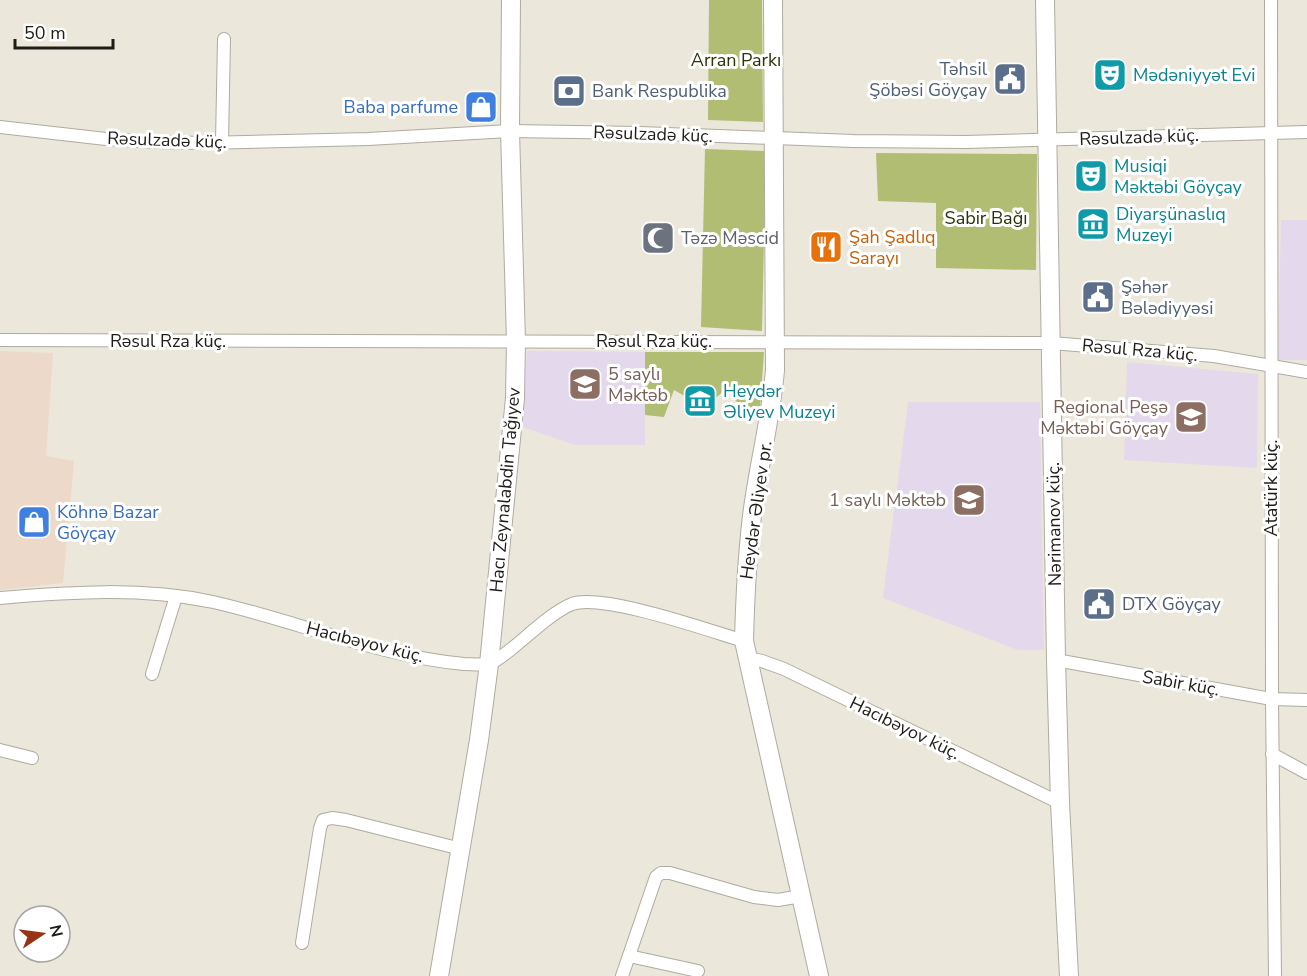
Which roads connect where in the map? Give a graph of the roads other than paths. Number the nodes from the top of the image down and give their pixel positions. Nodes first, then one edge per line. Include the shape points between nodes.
1 (511, 0) edge
2 (773, 0) edge
3 (1045, 0) edge
4 (1271, 0) edge
5 (224, 39) dead end
6 (0, 127) edge
7 (510, 131) junction
8 (1272, 132) junction
9 (1307, 132) edge
10 (773, 139) junction
11 (1048, 140) junction
12 (222, 142) junction
13 (0, 340) edge
14 (516, 341) junction
15 (776, 341) junction
16 (1052, 343) junction
17 (1270, 367) junction
18 (1307, 372) edge
19 (176, 596) junction
20 (0, 598) edge
21 (746, 650) junction
22 (1056, 660) junction
23 (489, 664) junction
24 (152, 674) dead end
25 (1272, 699) junction
26 (1307, 700) edge
27 (0, 750) edge
28 (1272, 754) junction
29 (32, 758) dead end
30 (1307, 773) edge
31 (1060, 803) junction
32 (461, 849) junction
33 (801, 896) junction
34 (302, 943) dead end
35 (629, 956) junction
36 (698, 970) dead end
37 (440, 976) edge
38 (622, 976) edge
39 (819, 976) edge
40 (1069, 976) edge
41 (1275, 976) edge

1 - 7 street, Hacı Zeynalabdin Tağıyev
2 - 10 street, Heydər Əliyev pr.
3 - 11 street, Nərimanov küç.
4 - 8 street, Atatürk küç.
5 - 12 street
6 - 12 street, Rəsulzadə küç. via 146,142
7 - 10 street, Rəsulzadə küç.
7 - 12 street, Rəsulzadə küç.
7 - 14 street, Hacı Zeynalabdin Tağıyev
8 - 9 street, Rəsulzadə küç.
8 - 11 street, Rəsulzadə küç.
8 - 17 street, Atatürk küç.
10 - 11 street, Rəsulzadə küç.
10 - 15 street, Heydər Əliyev pr.
11 - 16 street, Nərimanov küç.
13 - 14 street, Rəsul Rza küç.
14 - 15 street, Rəsul Rza küç.
14 - 23 street, Hacı Zeynalabdin Tağıyev via 515,399
15 - 16 street, Rəsul Rza küç.
15 - 21 street, Heydər Əliyev pr. via 773,395 752,516 745,588
16 - 17 street, Rəsul Rza küç. via 1214,356
16 - 22 street, Nərimanov küç.
17 - 18 street, Rəsul Rza küç.
17 - 25 street, Atatürk küç.
19 - 20 street, Hacıbəyov küç. via 114,591
19 - 23 street, Hacıbəyov küç. via 238,609 403,655
19 - 24 street
21 - 23 street, Hacıbəyov küç. via 653,614 584,602 558,612
21 - 31 street, Hacıbəyov küç.
21 - 33 street, Heydər Əliyev pr.
22 - 25 street, Sabir küç.
22 - 31 street, Nərimanov küç.
23 - 32 street, Hacı Zeynalabdin Tağıyev
25 - 26 street, Sabir küç.
25 - 28 street, Atatürk küç.
27 - 29 street
28 - 30 street
28 - 41 street, Atatürk küç.
31 - 40 street, Nərimanov küç.
32 - 34 street via 346,820 323,820
32 - 37 street, Hacı Zeynalabdin Tağıyev
33 - 35 street via 778,900 754,897 661,873
33 - 39 street, Heydər Əliyev pr.
35 - 36 street
35 - 38 street

